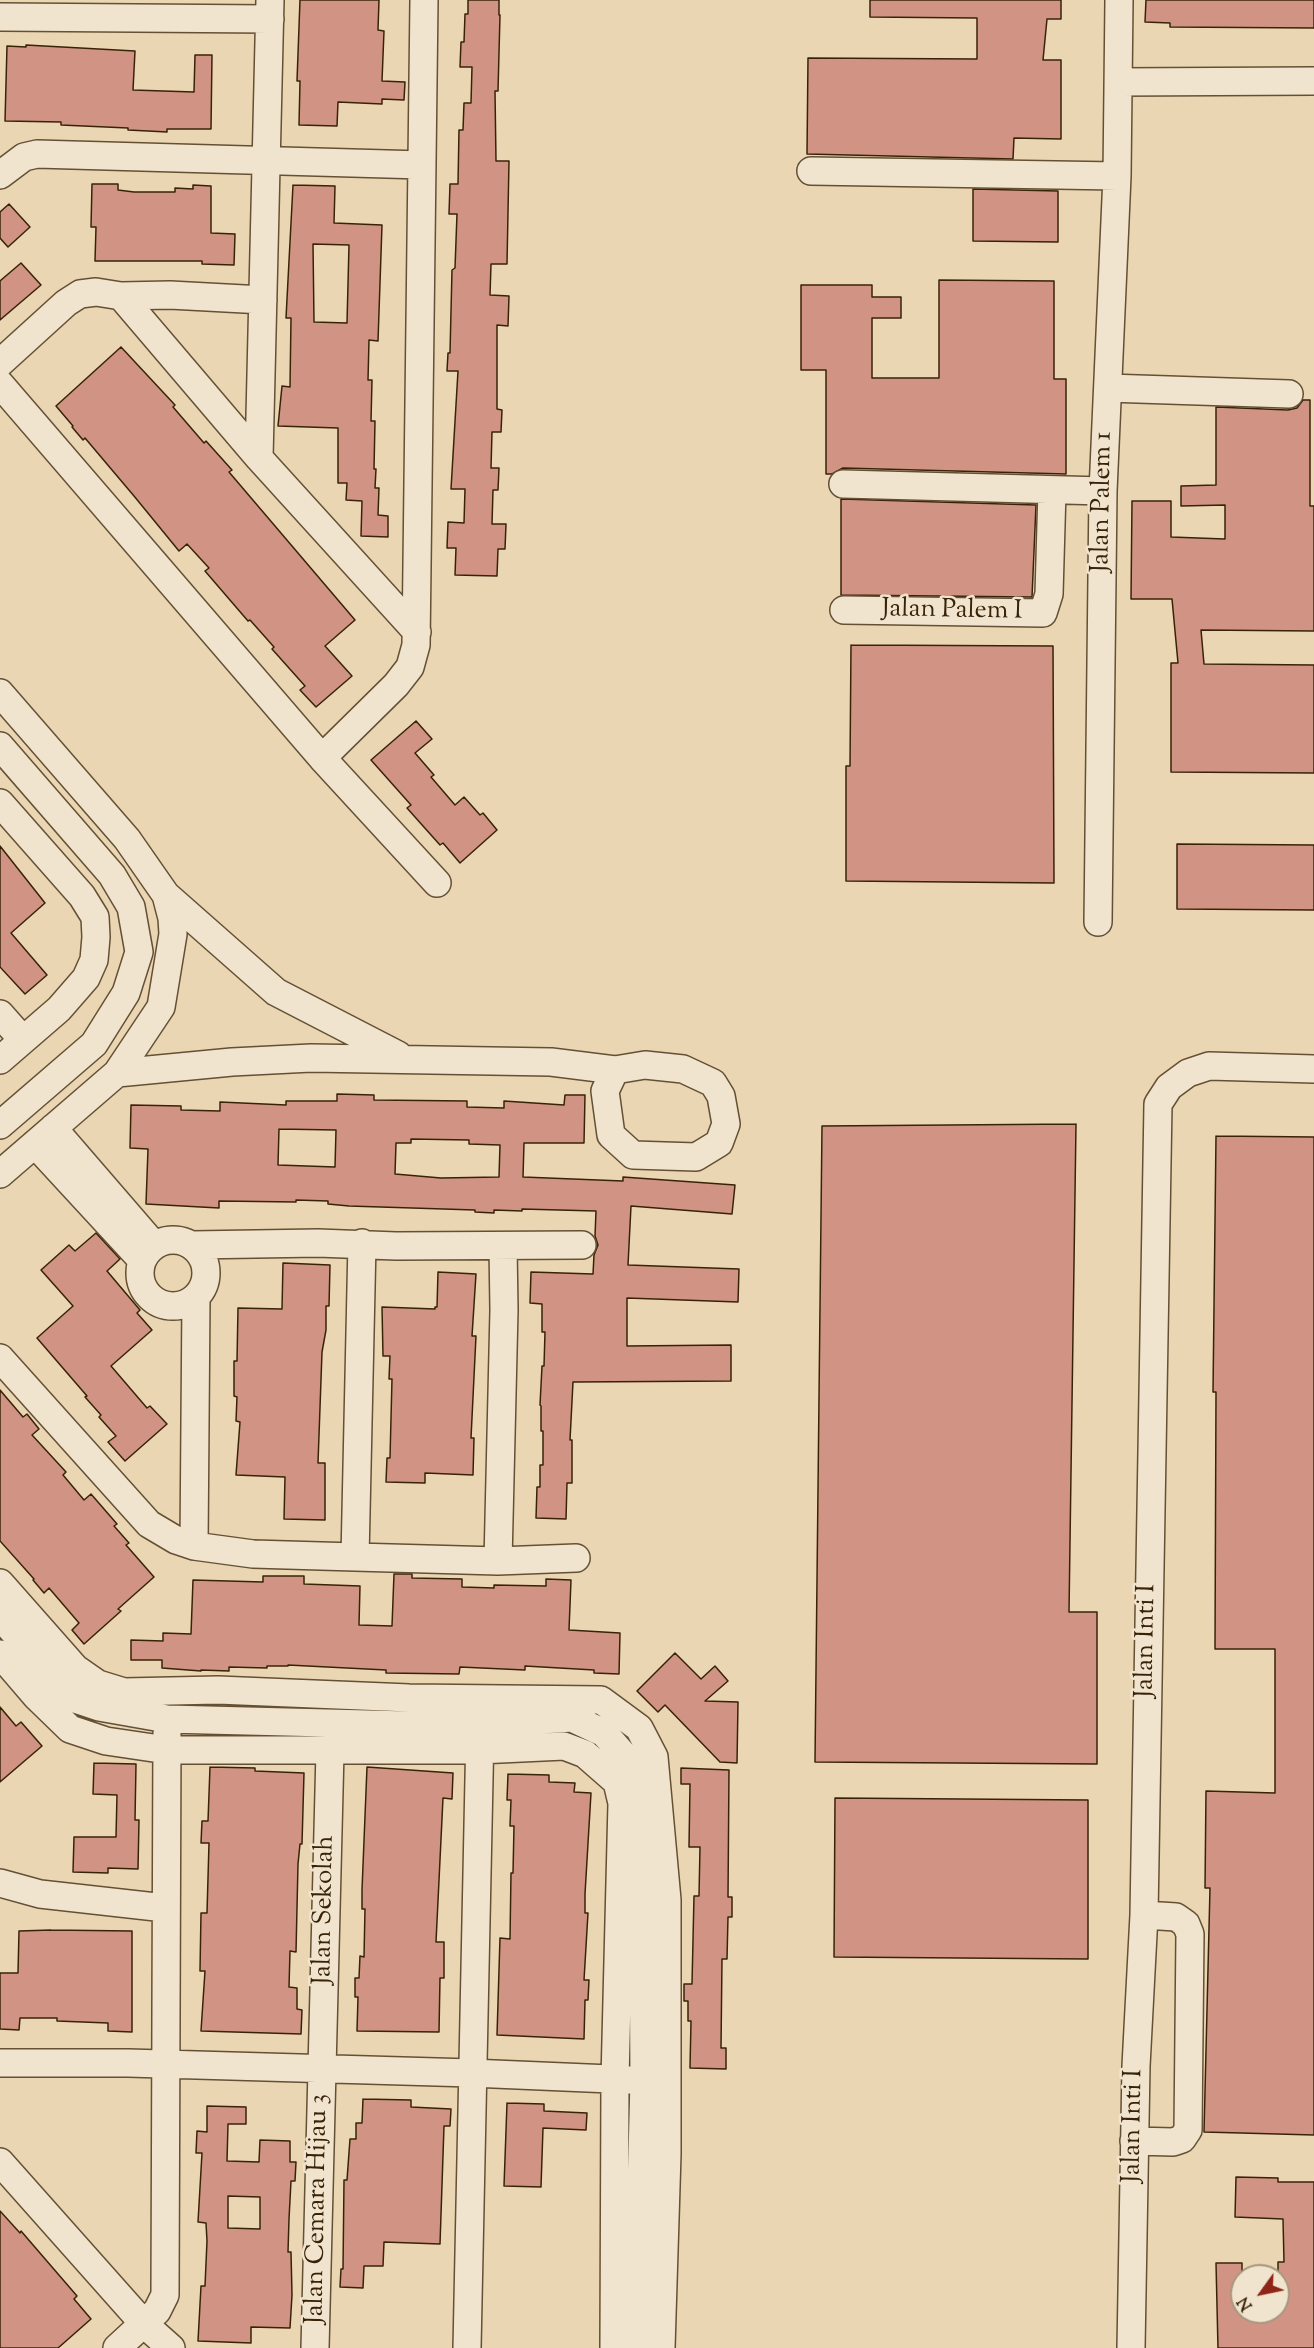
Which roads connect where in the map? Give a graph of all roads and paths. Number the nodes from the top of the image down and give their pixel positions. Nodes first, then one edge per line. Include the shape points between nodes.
1 (424, 0) edge
2 (1119, 0) edge
3 (270, 10) edge
4 (0, 17) edge
5 (1314, 81) edge
6 (1119, 82) junction
7 (266, 160) junction
8 (422, 165) junction
9 (811, 171) dead end
10 (0, 175) edge
11 (1117, 176) junction
12 (170, 295) junction
13 (121, 296) junction
14 (263, 300) junction
15 (158, 339) junction
16 (0, 363) edge
17 (0, 384) edge
18 (1108, 388) junction
19 (1288, 394) dead end
20 (259, 458) junction
21 (843, 484) dead end
22 (1052, 490) junction
23 (1103, 491) junction
24 (844, 610) dead end
25 (417, 632) junction
26 (0, 693) edge
27 (0, 746) edge
28 (322, 758) junction
29 (0, 803) edge
30 (112, 875) junction
31 (437, 883) dead end
32 (166, 895) junction
33 (82, 896) junction
34 (1098, 922) dead end
35 (0, 1014) edge
36 (23, 1040) junction
37 (405, 1058) junction
38 (0, 1060) edge
39 (1314, 1069) edge
40 (615, 1070) junction
41 (117, 1073) junction
42 (0, 1125) edge
43 (44, 1136) junction
44 (0, 1174) edge
45 (362, 1244) junction
46 (193, 1245) junction
47 (582, 1245) dead end
48 (503, 1246) junction
49 (148, 1252) junction
50 (196, 1298) junction
51 (0, 1358) edge
52 (194, 1546) junction
53 (356, 1557) junction
54 (576, 1558) dead end
55 (498, 1561) junction
56 (0, 1583) edge
57 (0, 1616) edge
58 (11, 1654) edge
59 (171, 1692) junction
60 (409, 1698) junction
61 (167, 1719) junction
62 (407, 1725) junction
63 (480, 1737) junction
64 (167, 1750) junction
65 (330, 1751) junction
66 (0, 1882) edge
67 (655, 1899) junction
68 (165, 1908) junction
69 (1144, 1915) junction
70 (0, 2063) edge
71 (164, 2065) junction
72 (322, 2069) junction
73 (471, 2073) junction
74 (615, 2079) junction
75 (644, 2080) junction
76 (1134, 2141) junction
77 (0, 2162) edge
78 (651, 2243) junction
79 (144, 2324) junction
80 (117, 2348) edge
81 (171, 2348) edge
82 (315, 2348) edge
83 (467, 2348) edge
84 (614, 2348) edge
85 (637, 2348) edge
86 (661, 2348) edge
87 (1131, 2348) edge

1 - 8 street
2 - 6 street, Jalan Palem 1
3 - 4 street
3 - 7 street
5 - 6 street
6 - 11 street, Jalan Palem 1
7 - 8 street
7 - 10 street via 37,154 24,157
7 - 14 street
8 - 25 street
9 - 11 street
11 - 18 street, Jalan Palem 1
12 - 13 street
12 - 14 street
12 - 15 street
13 - 15 street
13 - 16 street via 80,294
14 - 20 street
15 - 20 street
17 - 28 street
18 - 19 street
18 - 23 street, Jalan Palem 1
20 - 25 street
21 - 22 street
22 - 23 street
22 - 24 street, Jalan Palem I via 1049,594 1043,613
23 - 34 street, Jalan Palem 1
25 - 28 street via 410,667
26 - 32 street via 127,839
27 - 30 street
28 - 31 street
29 - 33 street
30 - 33 street
30 - 42 street via 131,907 140,952 126,993 94,1044
32 - 37 street via 276,992
32 - 41 street via 173,934 161,1006
33 - 36 street via 95,917 94,960 86,978 59,1009
35 - 36 street
36 - 38 street
37 - 40 street via 550,1062
37 - 41 street via 232,1062
39 - 69 street, Jalan Inti I via 1209,1066 1188,1073 1169,1087 1158,1104
40 - 40 street via 605,1091 611,1135 633,1155 696,1157 719,1143 726,1124 725,1110 713,1083 683,1069 645,1065
41 - 43 street
43 - 44 street
43 - 49 street
45 - 46 street
45 - 48 street
45 - 53 street
46 - 49 street via 174,1239
46 - 50 street via 203,1257 207,1271
47 - 48 street
48 - 55 street
49 - 50 street via 140,1274 144,1289 154,1300 168,1306 183,1305
50 - 52 street
51 - 52 street via 148,1524
52 - 53 street via 253,1554
53 - 55 street
54 - 55 street
56 - 59 street via 75,1668 88,1677 124,1692
57 - 58 street
58 - 61 street via 75,1699
58 - 64 street via 42,1702 69,1729 106,1742
59 - 60 street via 218,1690
59 - 61 street
60 - 62 street
60 - 67 street via 601,1700 639,1728 654,1757
61 - 62 street
61 - 64 street
62 - 63 street
63 - 65 street
63 - 67 street via 572,1718 604,1733 633,1766
63 - 73 street
63 - 74 street via 564,1746 585,1754 617,1782 622,1803
64 - 65 street
64 - 68 street
65 - 72 street, Jalan Sekolah
66 - 68 street via 40,1894
67 - 75 street
67 - 78 street via 667,2154
68 - 71 street
69 - 76 street, Jalan Inti I
69 - 76 street via 1176,1917 1186,1924 1190,1934 1188,2130 1182,2139 1173,2142
70 - 71 street
71 - 72 street
71 - 79 street via 165,2295
72 - 73 street
72 - 82 street, Jalan Cemara Hijau 3
73 - 74 street
73 - 83 street
74 - 75 street
74 - 84 street
75 - 78 street
76 - 87 street, Jalan Inti I
77 - 79 street
78 - 85 street
78 - 86 street
79 - 80 street
79 - 81 street

